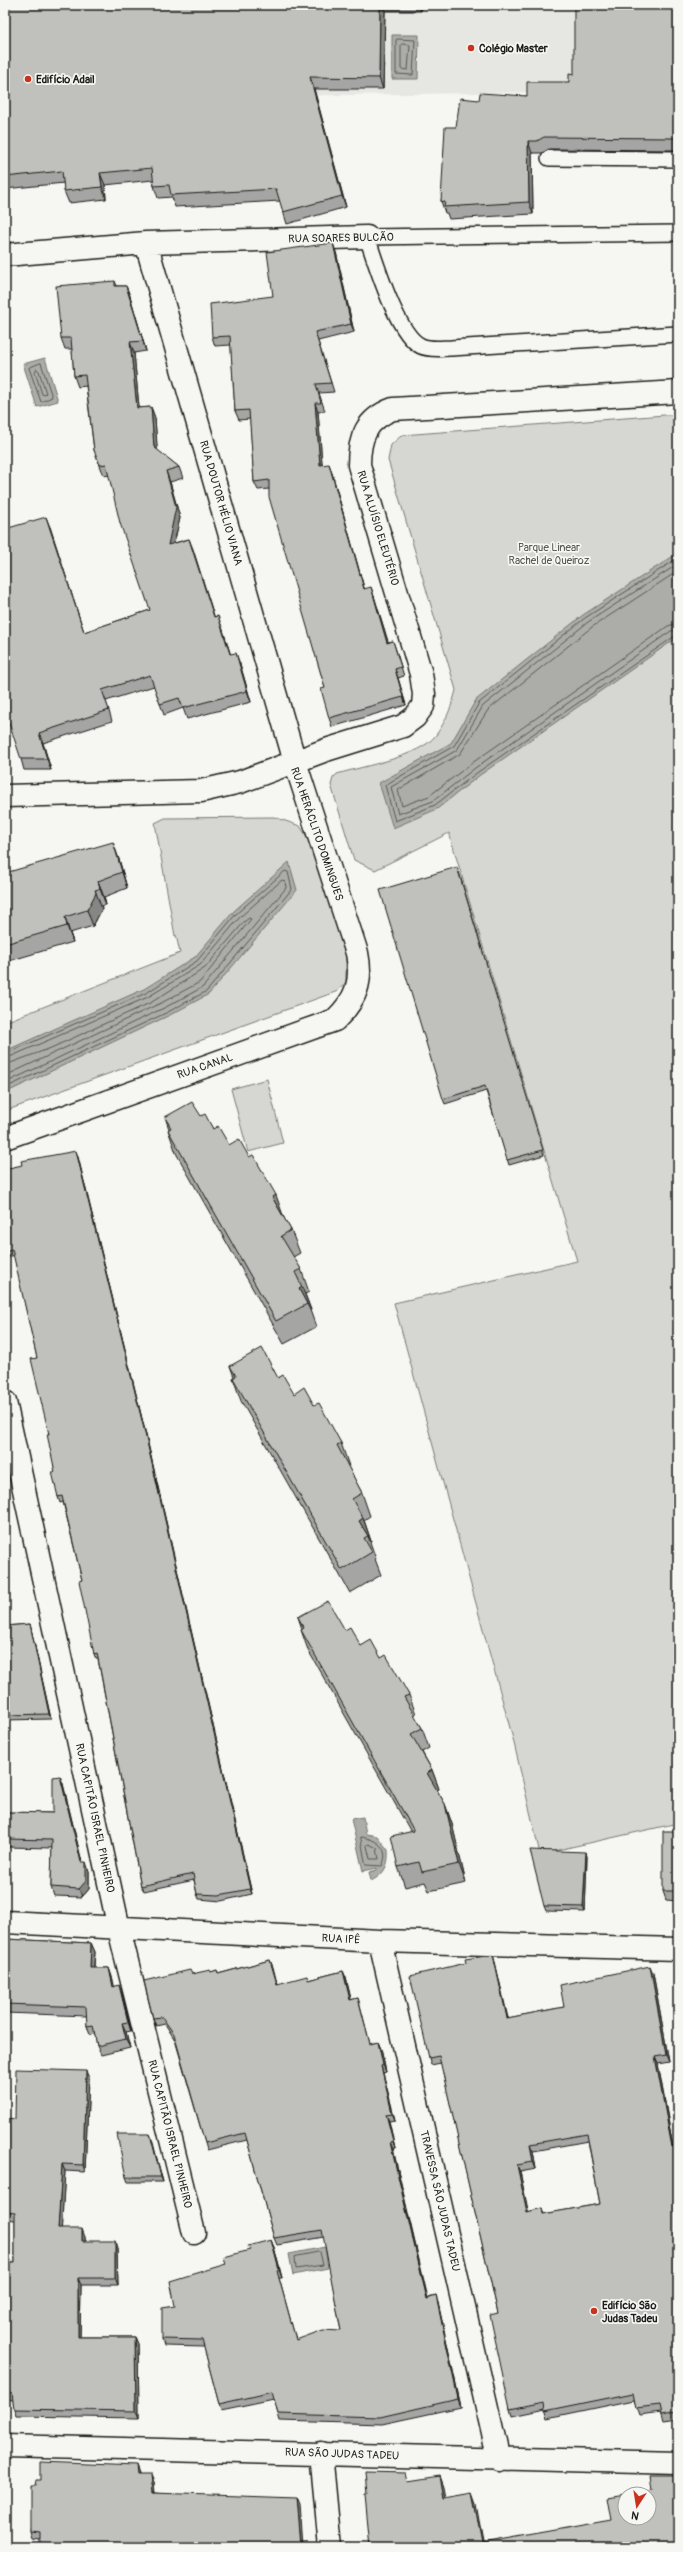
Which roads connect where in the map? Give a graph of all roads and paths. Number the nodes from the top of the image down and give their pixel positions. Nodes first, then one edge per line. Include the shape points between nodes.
1 (549, 158) dead end
2 (678, 159) edge
3 (678, 233) edge
4 (367, 237) junction
5 (146, 243) junction
6 (5, 255) edge
7 (678, 334) edge
8 (678, 392) edge
9 (295, 762) junction
10 (5, 796) edge
11 (357, 954) joint
12 (5, 1138) edge
13 (5, 1402) edge
14 (5, 1922) edge
15 (119, 1929) junction
16 (380, 1941) junction
17 (678, 1949) edge
18 (194, 2233) dead end
19 (5, 2446) edge
20 (321, 2453) junction
21 (499, 2460) junction
22 (678, 2463) edge
23 (330, 2547) edge

1 - 2 lane
3 - 4 lane, RUA SOARES BULCÃO
4 - 5 street, RUA SOARES BULCÃO
4 - 7 lane via 392,307 412,340 422,346 459,348
5 - 6 street, RUA SOARES BULCÃO
5 - 9 street, RUA DOUTOR HÉLIO VIANA
8 - 9 street, RUA ALUÍSIO ELEUTÉRIO via 393,409 381,413 370,423 362,434 359,465 421,674 423,706 415,717 403,726
9 - 10 street, RUA HERÁCLITO DOMINGUES via 240,782 201,791
9 - 11 street, RUA HERÁCLITO DOMINGUES
11 - 12 street, RUA CANAL via 360,980 348,1008 335,1020
13 - 15 street, RUA CAPITÃO ISRAEL PINHEIRO
14 - 15 street, RUA IPÊ
15 - 16 street, RUA IPÊ
15 - 18 street, RUA CAPITÃO ISRAEL PINHEIRO
16 - 17 street, RUA IPÊ
16 - 21 street, TRAVESSA SÃO JUDAS TADEU
19 - 20 street, RUA SÃO JUDAS TADEU
20 - 21 street, RUA SÃO JUDAS TADEU
20 - 23 street
21 - 22 street, RUA SÃO JUDAS TADEU

